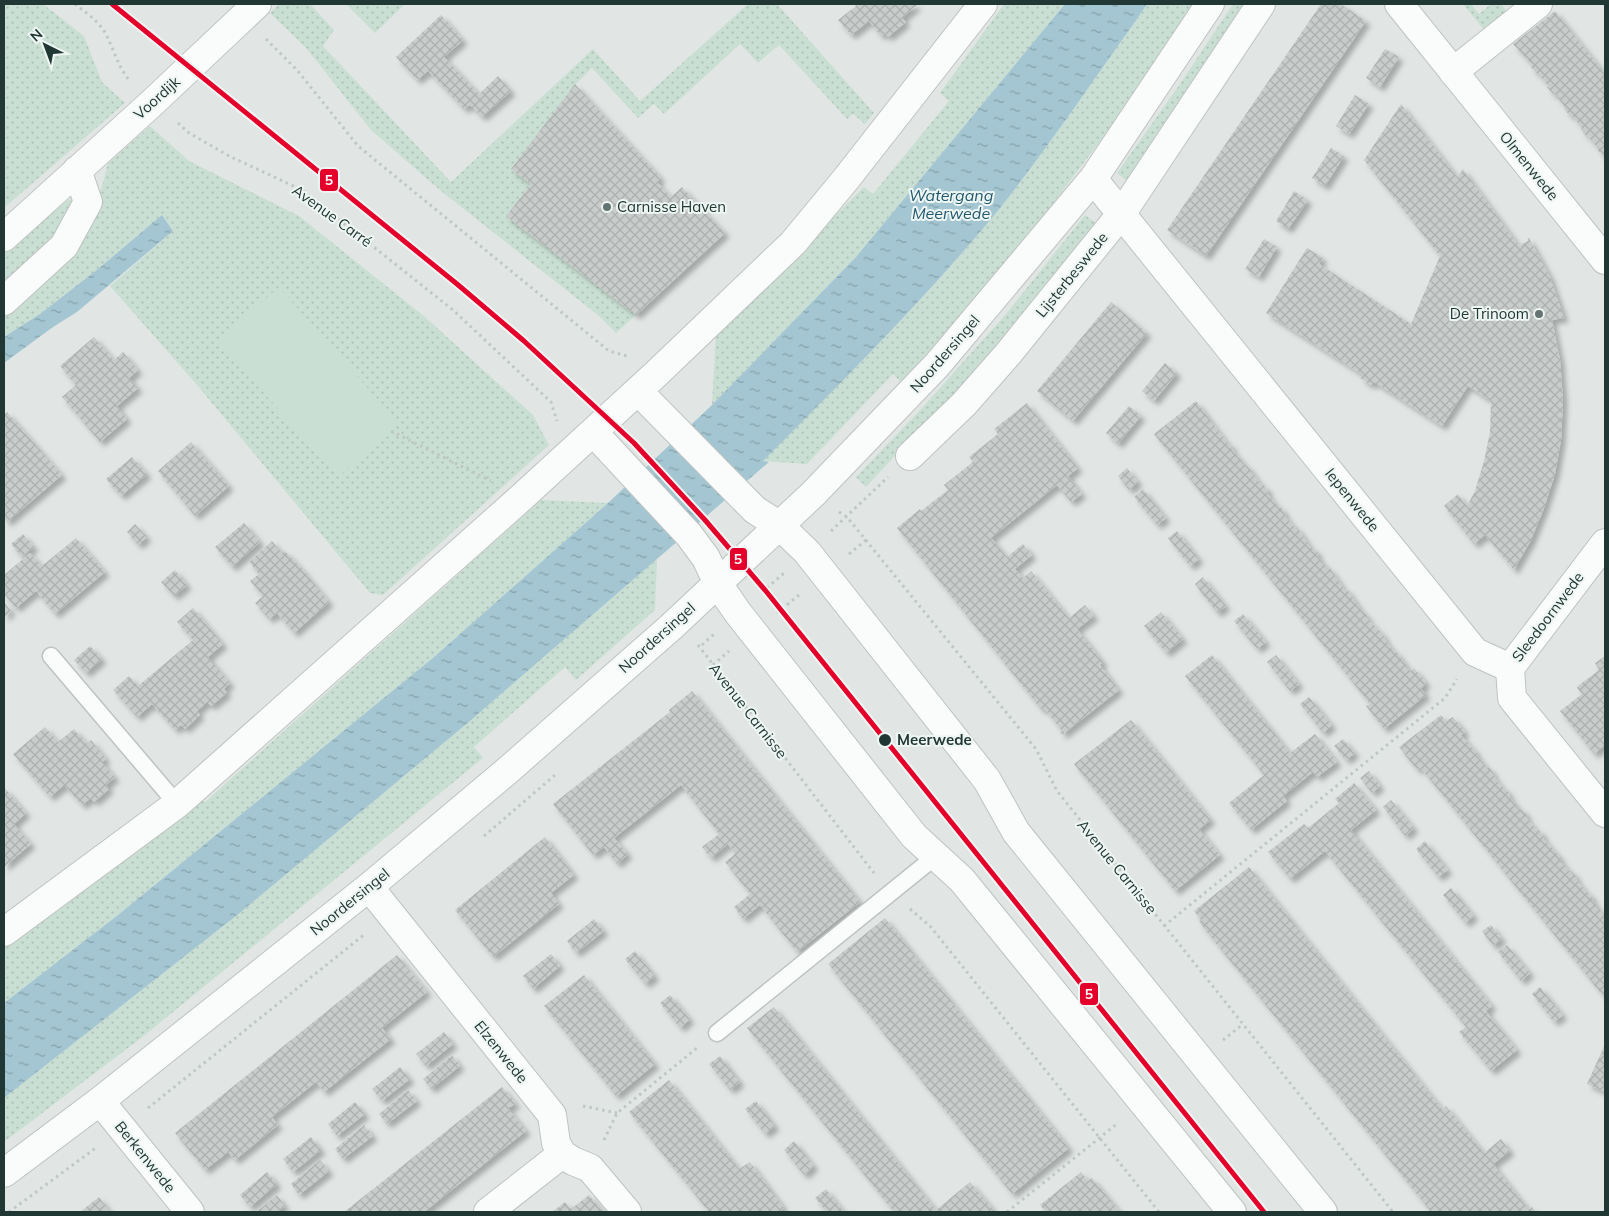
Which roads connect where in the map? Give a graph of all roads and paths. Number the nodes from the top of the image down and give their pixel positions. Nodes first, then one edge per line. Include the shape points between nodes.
1 (75, 4) edge
2 (983, 4) edge
3 (1210, 4) edge
4 (1262, 4) edge
5 (1399, 4) edge
6 (1538, 4) edge
7 (250, 11) edge
8 (1453, 72) junction
9 (152, 102) junction
10 (77, 170) junction
11 (1093, 179) junction
12 (1122, 213) junction
13 (4, 236) edge
14 (1605, 260) edge
15 (4, 300) edge
16 (647, 382) junction
17 (391, 431) dead end
18 (586, 439) junction
19 (910, 456) joint
20 (813, 494) junction
21 (522, 497) junction
22 (847, 517) junction
23 (780, 526) junction
24 (866, 540) junction
25 (1605, 543) edge
26 (807, 552) junction
27 (824, 574) junction
28 (718, 584) junction
29 (686, 614) junction
30 (745, 623) junction
31 (699, 648) junction
32 (1474, 652) junction
33 (51, 656) dead end
34 (712, 665) junction
35 (1510, 668) junction
36 (177, 804) junction
37 (1605, 813) edge
38 (936, 856) junction
39 (369, 887) junction
40 (891, 892) junction
41 (1164, 926) junction
42 (4, 932) edge
43 (717, 1032) joint
44 (100, 1101) junction
45 (562, 1154) junction
46 (590, 1168) junction
47 (4, 1173) edge
48 (190, 1212) edge
49 (488, 1212) edge
50 (627, 1212) edge
51 (1160, 1212) edge
52 (1232, 1212) edge
53 (1323, 1212) edge
54 (1393, 1212) edge

1 - 9 path, Avenue Carré via 104,31 120,70
2 - 16 street via 793,243
3 - 11 street, Noordersingel
4 - 12 street, Lijsterbeswede
5 - 8 street, Olmenwede
6 - 8 street
7 - 9 street, Voordijk
7 - 16 path via 358,146 609,351 640,359
8 - 14 street, Olmenwede
9 - 10 street, Voordijk
9 - 18 path, Avenue Carré via 190,132 229,156 302,190 453,310 551,402 558,423
10 - 13 street, Voordijk
10 - 15 street via 88,202 64,246
11 - 12 street, Iepenwede
11 - 20 street, Noordersingel via 937,365
12 - 19 street, Lijsterbeswede via 1008,354 964,404
12 - 32 street, Iepenwede
16 - 18 street
16 - 23 street via 680,432 754,510
17 - 21 path
18 - 21 street
18 - 28 street via 633,476 689,534 706,558
19 - 22 path
20 - 22 path, Avenue Carnisse
20 - 23 street, Noordersingel
21 - 36 street
22 - 24 path, Avenue Carnisse
22 - 26 path, Avenue Carnisse
23 - 26 street
23 - 28 street, Noordersingel
24 - 27 path
24 - 41 path, Avenue Carnisse via 1036,749 1056,791
25 - 35 street, Sleedoornwede
26 - 27 street
26 - 30 path, Avenue Carnisse
27 - 30 path
27 - 53 street via 987,780 1016,832
28 - 29 street, Noordersingel
28 - 30 street
29 - 31 path, Avenue Carnisse
29 - 39 street, Noordersingel
30 - 31 path, Avenue Carnisse
30 - 34 path
30 - 38 street via 914,836
31 - 34 path, Avenue Carnisse
32 - 35 street, Iepenwede
32 - 41 path via 1445,698
33 - 36 lane
34 - 40 path, Avenue Carnisse
35 - 37 street via 1512,698
36 - 42 street
38 - 40 lane
38 - 52 street via 962,880
39 - 44 street, Noordersingel
39 - 45 street, Elzenwede via 552,1115 556,1143
40 - 43 lane
40 - 51 path, Avenue Carnisse via 930,926
41 - 54 path, Avenue Carnisse
43 - 46 path via 616,1113
44 - 47 street, Noordersingel
44 - 48 street, Berkenwede
45 - 46 street via 572,1162
45 - 49 street
46 - 50 street

